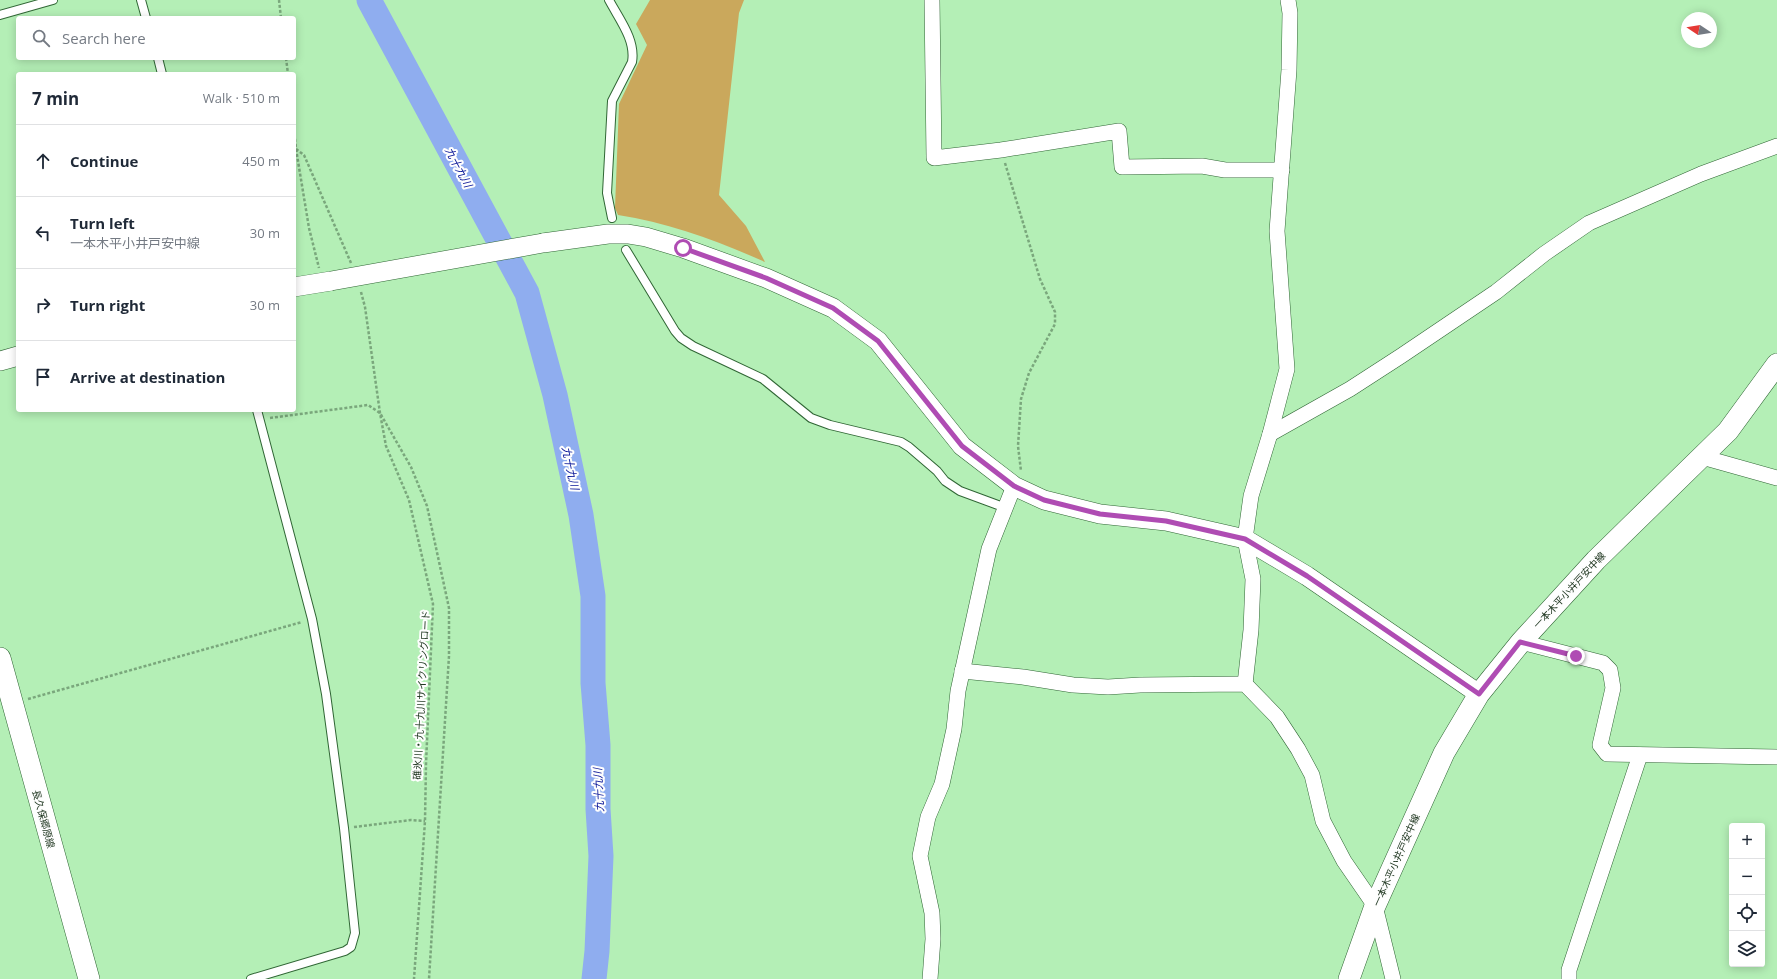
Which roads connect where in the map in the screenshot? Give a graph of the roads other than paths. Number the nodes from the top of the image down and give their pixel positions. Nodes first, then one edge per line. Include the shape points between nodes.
1 (53, 0) edge
2 (141, 0) edge
3 (609, 0) edge
4 (932, 0) edge
5 (1288, 0) edge
6 (0, 15) edge
7 (145, 16) edge
8 (158, 60) edge
9 (162, 72) edge
10 (1777, 146) edge
11 (1282, 170) junction
12 (612, 218) dead end
13 (626, 250) dead end
14 (296, 286) edge
15 (16, 357) edge
16 (0, 361) edge
17 (1777, 364) edge
18 (258, 412) edge
19 (1270, 434) junction
20 (1702, 458) junction
21 (1777, 478) edge
22 (1014, 486) junction
23 (1006, 508) junction
24 (1245, 539) junction
25 (1520, 642) junction
26 (0, 658) edge
27 (962, 671) junction
28 (1245, 684) junction
29 (1479, 694) junction
30 (1640, 755) junction
31 (1777, 757) edge
32 (1375, 906) junction
33 (89, 979) edge
34 (251, 979) edge
35 (930, 979) edge
36 (1349, 979) edge
37 (1394, 979) edge
38 (1569, 979) edge

1 - 6 lane
2 - 7 lane
3 - 12 lane via 632,44 633,55 612,101 607,193
4 - 11 street via 934,158 1119,131 1122,167 1202,166 1226,170
5 - 11 street via 1289,70
8 - 9 lane
10 - 19 street via 1701,174 1589,223 1496,292 1401,356 1350,389
11 - 19 street via 1277,231 1287,369
13 - 23 lane via 675,331 693,346 763,379 811,418 901,442 960,491
14 - 22 street, bridge via 326,277 543,243 608,234 646,237 766,278 833,308 878,341 962,446
15 - 16 street
17 - 20 main road, 一本木平小井戸安中線 via 1728,431
18 - 34 lane via 312,619 326,694 355,933 351,947 345,951
19 - 24 street via 1251,496
20 - 21 street
20 - 25 main road, 一本木平小井戸安中線 via 1596,560
22 - 23 street
22 - 24 street via 1044,500 1100,514 1166,521
23 - 27 street via 989,549
24 - 28 street via 1253,579
24 - 29 street via 1307,576
25 - 29 main road, 一本木平小井戸安中線
25 - 30 street via 1603,663 1610,670 1613,688 1600,745 1607,754
26 - 33 main road, 長久保郷原線 via 9,704
27 - 28 street via 1108,687
27 - 35 street via 954,729 942,784 928,817 920,856 932,913
28 - 32 street via 1278,717 1298,749 1312,775 1323,822 1344,861
29 - 32 main road, 一本木平小井戸安中線 via 1444,753
30 - 31 street
30 - 38 street via 1569,970
32 - 36 main road, 一本木平小井戸安中線
32 - 37 street

